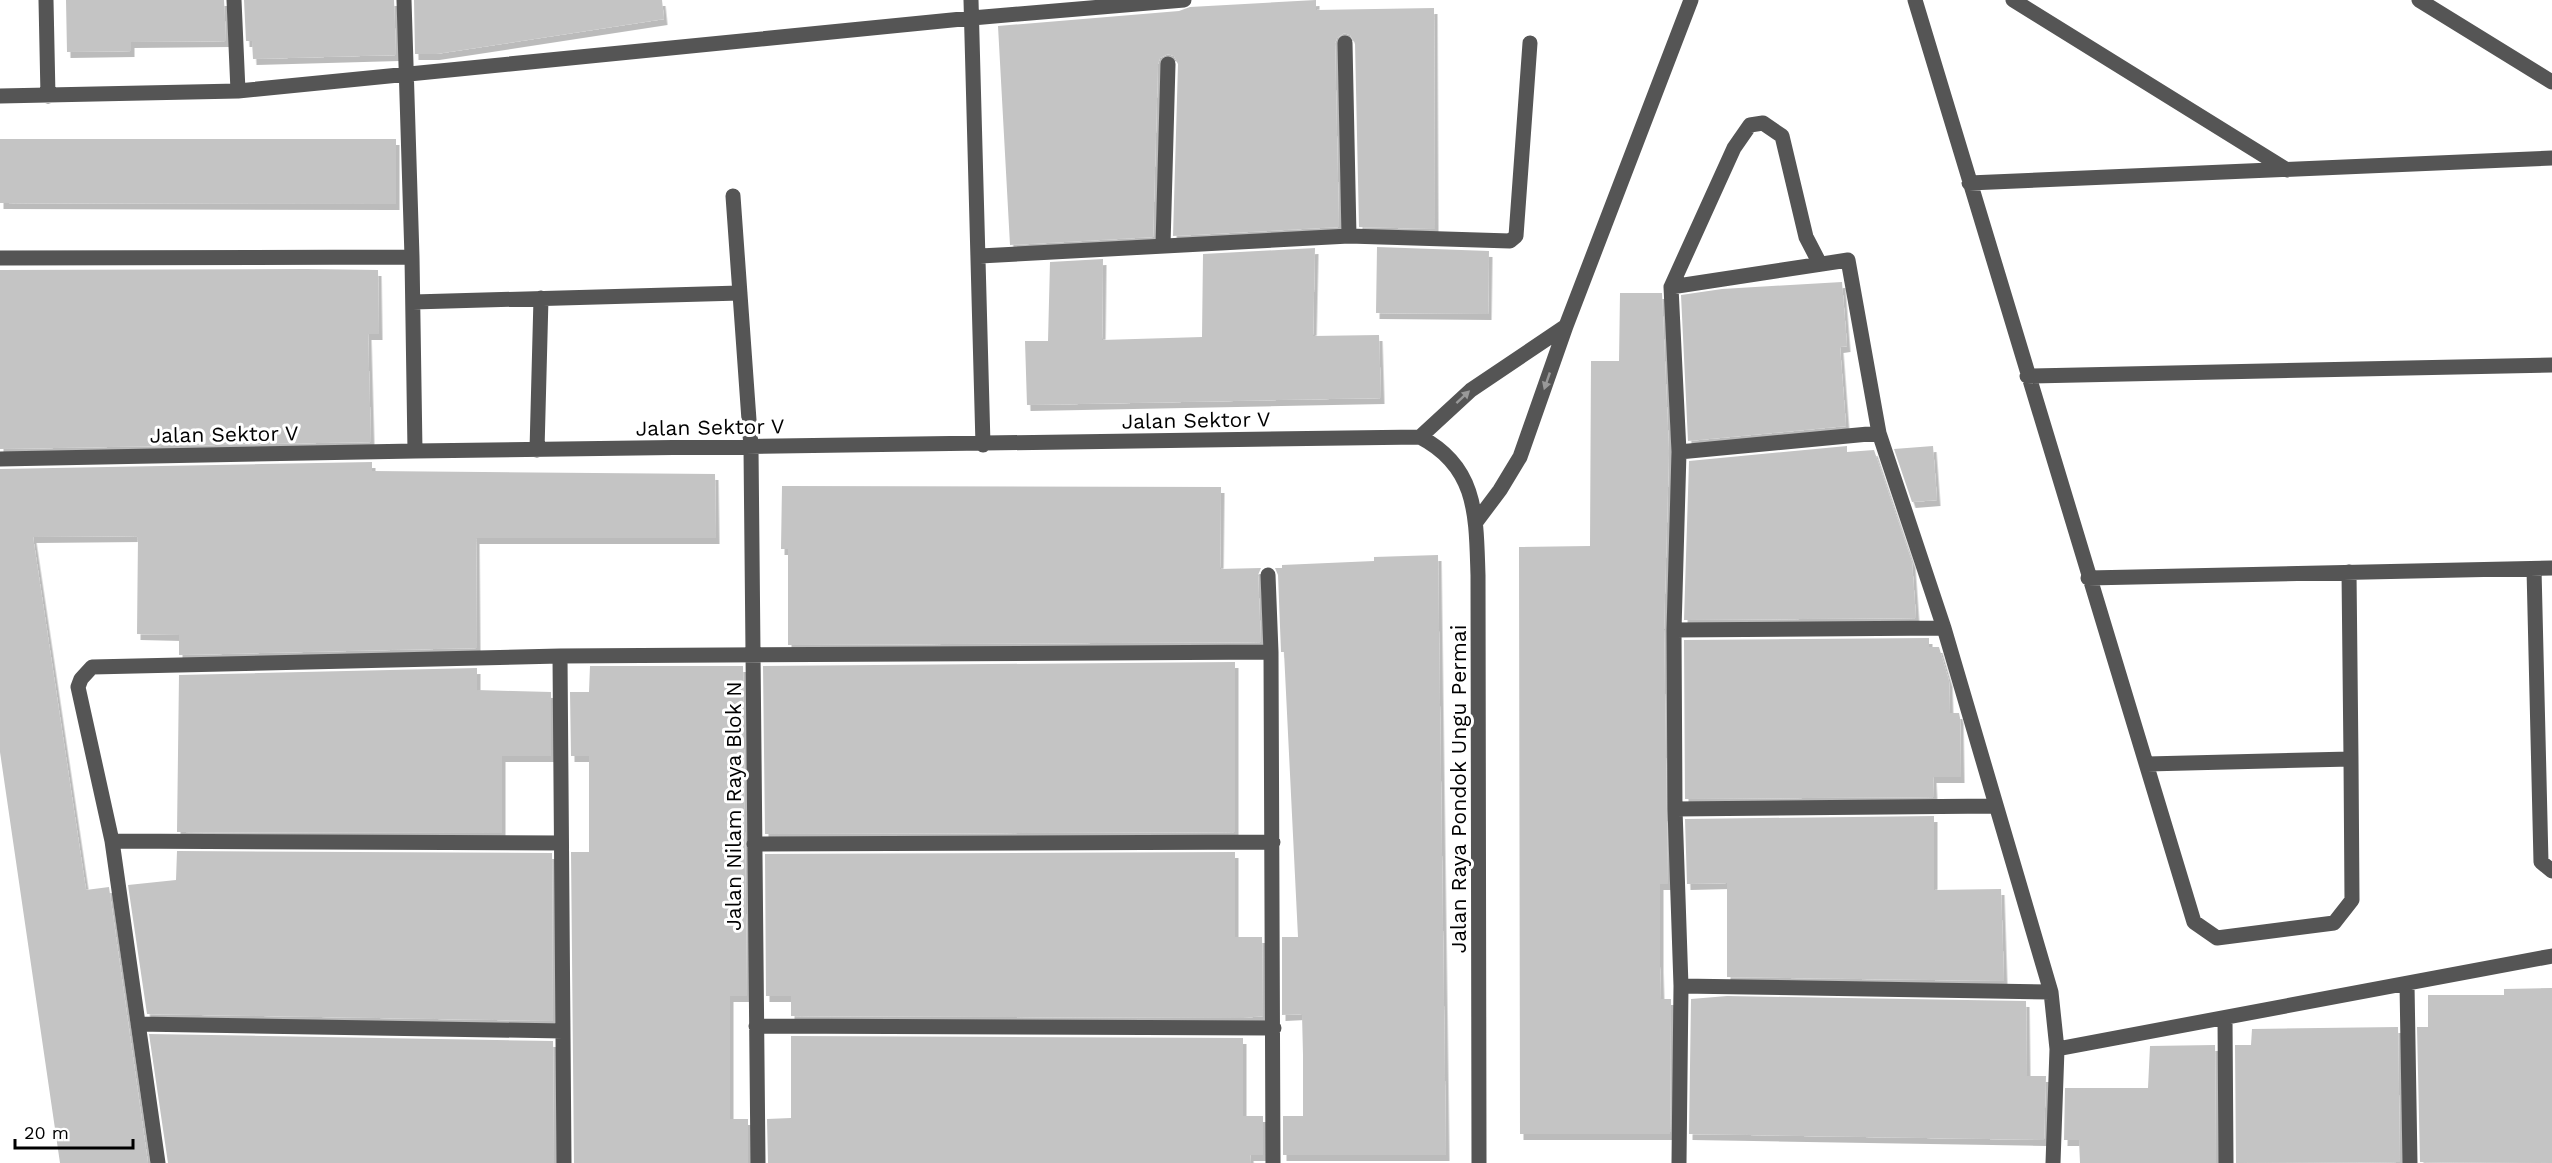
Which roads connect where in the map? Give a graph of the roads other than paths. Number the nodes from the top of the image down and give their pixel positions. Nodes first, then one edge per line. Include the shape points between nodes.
1 (46, 0) edge
2 (234, 0) edge
3 (404, 0) edge
4 (971, 0) edge
5 (1184, 0) edge
6 (1691, 0) edge
7 (1915, 0) edge
8 (2013, 0) edge
9 (2419, 0) edge
10 (1152, 2) edge
11 (972, 18) junction
12 (1345, 43) dead end
13 (1530, 43) dead end
14 (1168, 64) dead end
15 (406, 75) junction
16 (2552, 82) edge
17 (238, 91) junction
18 (0, 96) edge
19 (48, 96) junction
20 (2552, 158) edge
21 (2287, 170) junction
22 (1969, 183) junction
23 (733, 196) dead end
24 (1349, 237) junction
25 (1163, 245) junction
26 (980, 256) junction
27 (412, 257) junction
28 (0, 258) edge
29 (1820, 264) junction
30 (1671, 287) junction
31 (740, 293) junction
32 (541, 298) junction
33 (413, 302) junction
34 (1566, 326) junction
35 (2552, 365) edge
36 (2028, 376) junction
37 (1879, 433) junction
38 (1420, 437) junction
39 (983, 445) junction
40 (751, 448) junction
41 (537, 450) junction
42 (415, 451) junction
43 (1679, 453) junction
44 (0, 459) edge
45 (1476, 522) junction
46 (2534, 568) junction
47 (2552, 568) edge
48 (2349, 572) junction
49 (1268, 575) dead end
50 (2088, 578) junction
51 (1944, 628) junction
52 (1674, 630) junction
53 (1271, 652) junction
54 (753, 655) junction
55 (560, 656) junction
56 (2351, 759) junction
57 (2147, 764) junction
58 (1995, 806) junction
59 (1675, 809) junction
60 (112, 841) junction
61 (1273, 842) junction
62 (561, 843) junction
63 (754, 844) junction
64 (2552, 871) edge
65 (2552, 956) edge
66 (2407, 984) junction
67 (1681, 986) junction
68 (2051, 992) junction
69 (2225, 1018) junction
70 (138, 1024) junction
71 (756, 1026) junction
72 (1274, 1028) junction
73 (563, 1032) junction
74 (2058, 1049) junction
75 (158, 1163) edge
76 (564, 1163) edge
77 (758, 1163) edge
78 (1274, 1163) edge
79 (1479, 1163) edge
80 (1679, 1163) edge
81 (2053, 1163) edge
82 (2226, 1163) edge
83 (2410, 1163) edge

1 - 19 street
2 - 17 street
3 - 15 street
4 - 11 street
5 - 10 street
6 - 34 street
7 - 22 street
8 - 21 street
9 - 16 street
10 - 11 street
11 - 15 street
11 - 26 street
12 - 24 street
13 - 24 street via 1516,236 1505,242
14 - 25 street
15 - 17 street
15 - 27 street
17 - 19 street
18 - 19 street
20 - 21 street
21 - 22 street
22 - 36 street
23 - 31 street, Jalan Nilam Raya Blok N
24 - 25 street
25 - 26 street
26 - 39 street
27 - 28 street
27 - 33 street
29 - 30 street
29 - 30 street via 1806,237 1782,136 1763,123 1750,125 1734,148
29 - 37 street via 1848,260
30 - 43 street
31 - 32 street
31 - 40 street, Jalan Nilam Raya Blok N
32 - 33 street
32 - 41 street
33 - 42 street
38 -> 34 street via 1471,390
34 -> 45 street via 1520,457
35 - 36 street
36 - 50 street
37 - 43 street
37 - 51 street
38 - 39 street, Jalan Sektor V
38 - 45 street, Jalan Raya Pondok Ungu Permai via 1445,452 1458,468
39 - 40 street, Jalan Sektor V
40 - 41 street, Jalan Sektor V
40 - 54 street, Jalan Nilam Raya Blok N
41 - 42 street, Jalan Sektor V
42 - 44 street, Jalan Sektor V
43 - 52 street
45 - 79 street, Jalan Raya Pondok Ungu Permai
46 - 47 street
46 - 48 street
46 - 64 street via 2541,862
48 - 50 street
48 - 56 street
49 - 53 street
50 - 57 street
51 - 52 street
51 - 58 street
52 - 59 street
53 - 54 street
53 - 61 street
54 - 55 street
54 - 63 street, Jalan Nilam Raya Blok N
55 - 60 street via 92,667 78,687
55 - 62 street
56 - 57 street
56 - 57 street via 2352,900 2334,923 2217,938 2194,922
58 - 59 street
58 - 68 street
59 - 67 street
60 - 62 street
60 - 70 street
61 - 63 street
61 - 72 street
62 - 73 street
63 - 71 street, Jalan Nilam Raya Blok N
65 - 66 street
66 - 69 street
66 - 83 street
67 - 68 street
67 - 80 street
68 - 74 street
69 - 74 street
69 - 82 street
70 - 73 street
70 - 75 street
71 - 72 street
71 - 77 street, Jalan Nilam Raya Blok N
72 - 78 street
73 - 76 street
74 - 81 street

